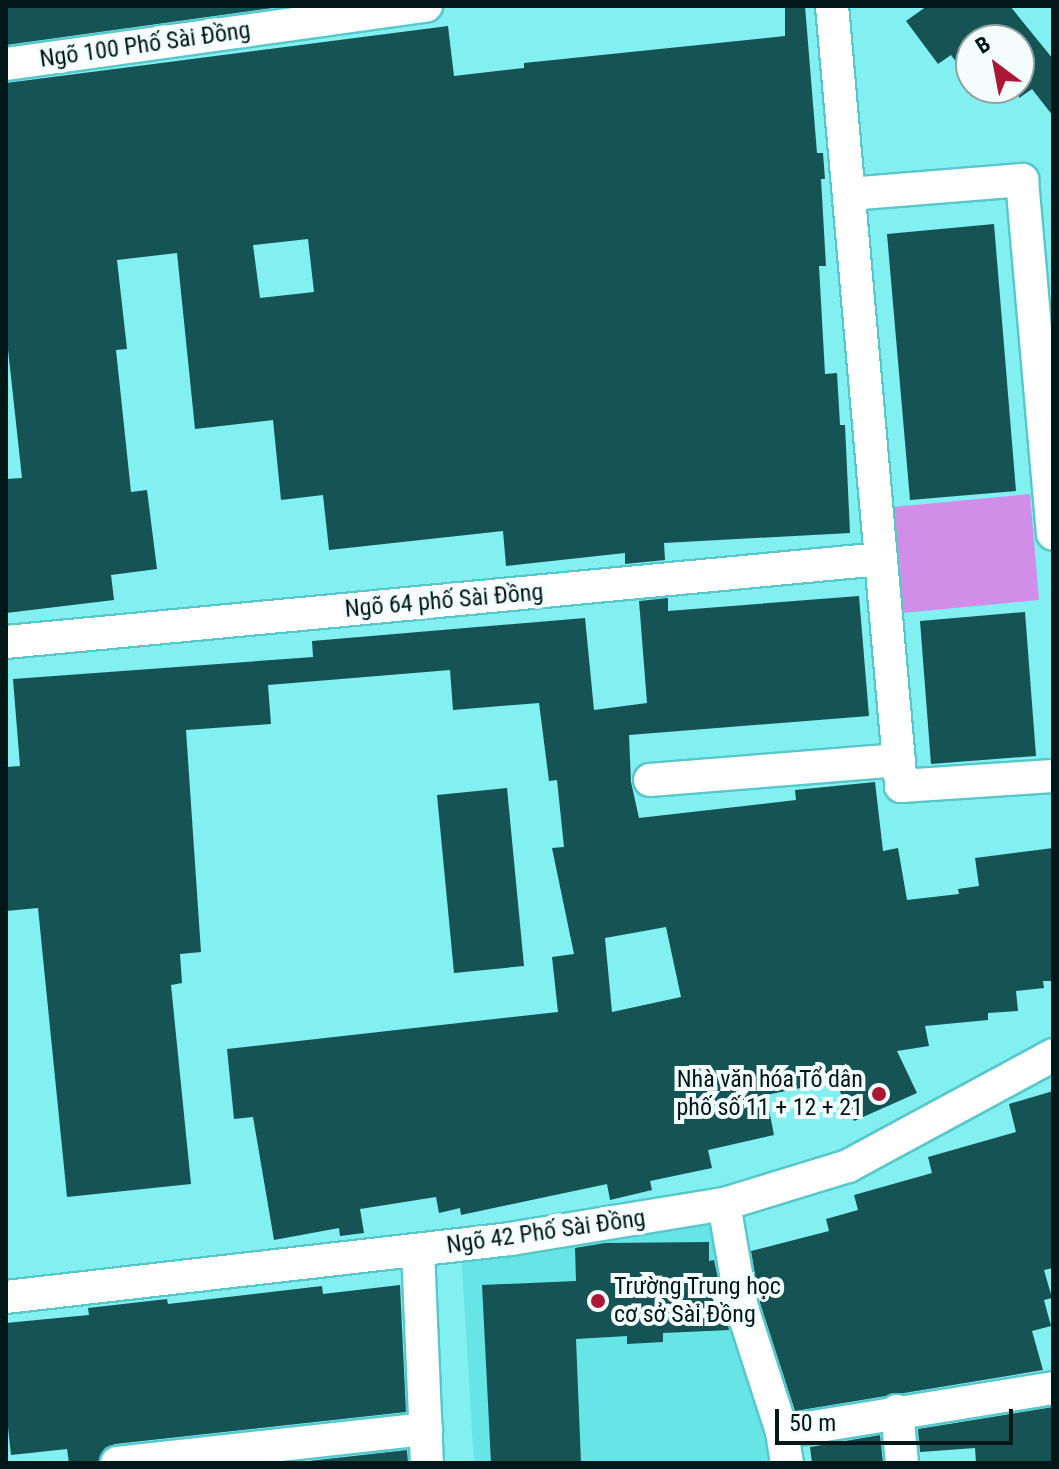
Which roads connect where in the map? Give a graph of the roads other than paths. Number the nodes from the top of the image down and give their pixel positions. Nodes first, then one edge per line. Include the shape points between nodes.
1 (426, 6) edge
2 (832, 6) edge
3 (6, 64) edge
4 (849, 194) junction
5 (1053, 534) edge
6 (881, 559) junction
7 (6, 642) edge
8 (899, 760) junction
9 (1053, 776) edge
10 (650, 780) dead end
11 (1053, 1055) edge
12 (724, 1204) junction
13 (418, 1250) junction
14 (6, 1297) edge
15 (1053, 1388) edge
16 (897, 1411) junction
17 (426, 1429) junction
18 (785, 1447) edge
19 (241, 1456) edge
20 (117, 1463) edge
21 (427, 1463) edge
22 (902, 1463) edge

1 - 3 street, Ngõ 100 Phố Sài Đồng
2 - 4 street
4 - 5 street via 1022,180
4 - 6 street
6 - 7 street, Ngõ 64 phố Sài Đồng
6 - 8 street
8 - 9 street via 901,786
8 - 10 street
11 - 12 street, Ngõ 42 Phố Sài Đồng via 848,1166
12 - 13 street, Ngõ 42 Phố Sài Đồng
12 - 18 street via 754,1353
13 - 14 street, Ngõ 42 Phố Sài Đồng
13 - 17 street
15 - 16 street
16 - 18 street
16 - 22 street
17 - 19 street
17 - 21 street
19 - 20 street

